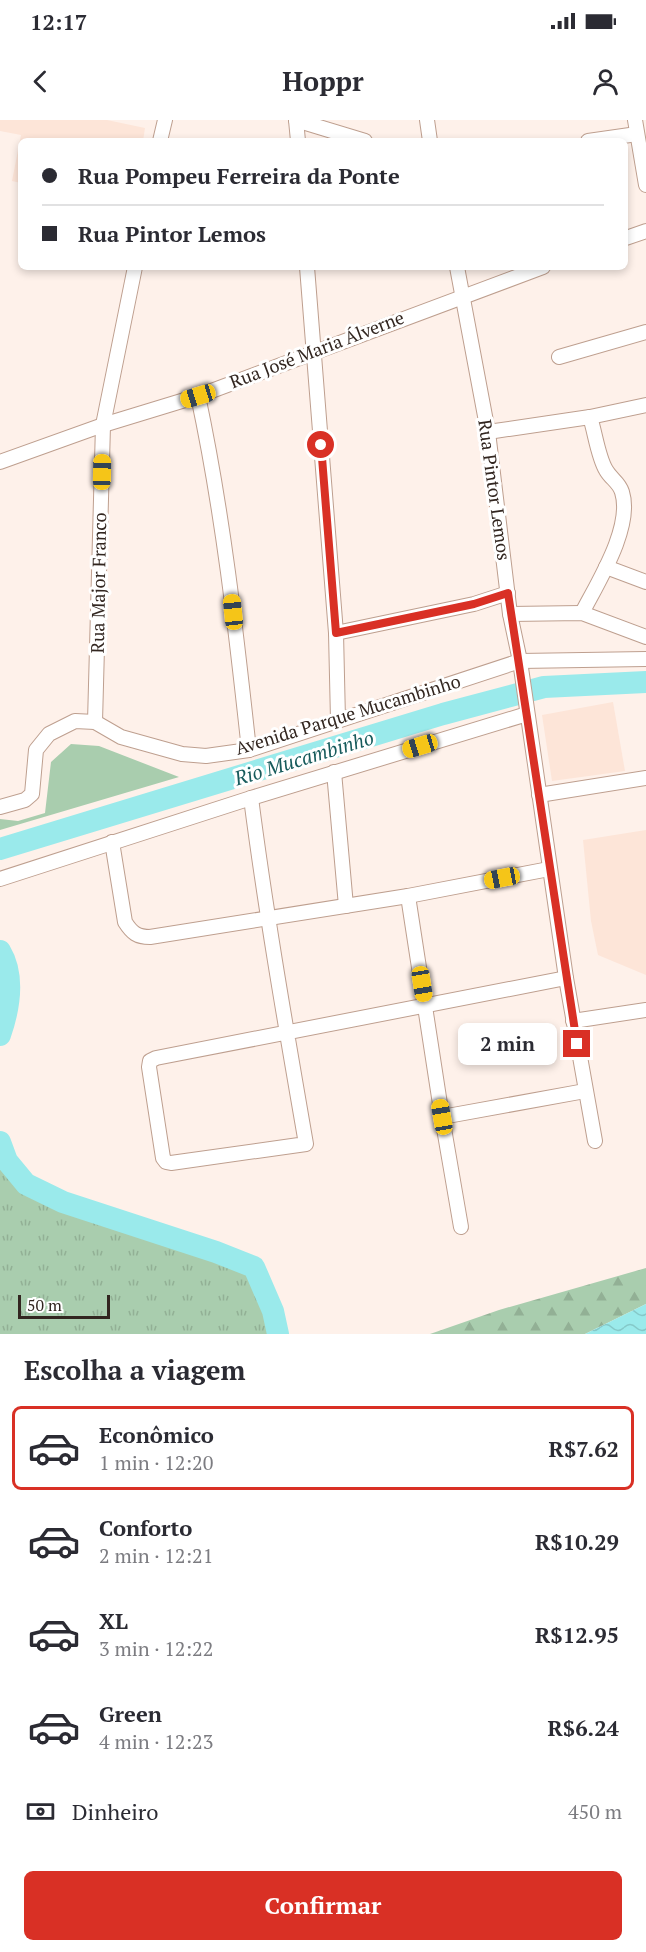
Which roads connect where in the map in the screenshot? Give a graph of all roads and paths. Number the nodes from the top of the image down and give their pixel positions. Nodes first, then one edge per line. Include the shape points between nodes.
1 (165, 120) edge
2 (296, 120) edge
3 (427, 120) edge
4 (635, 120) edge
5 (637, 134) junction
6 (161, 138) edge
7 (298, 138) edge
8 (355, 138) edge
9 (430, 138) edge
10 (609, 138) edge
11 (646, 185) edge
12 (646, 231) edge
13 (628, 237) edge
14 (134, 270) edge
15 (307, 270) edge
16 (459, 270) edge
17 (535, 270) edge
18 (464, 295) junction
19 (646, 332) edge
20 (314, 351) junction
21 (559, 357) dead end
22 (198, 396) junction
23 (646, 405) edge
24 (590, 417) junction
25 (103, 425) junction
26 (488, 432) junction
27 (0, 462) edge
28 (606, 567) junction
29 (646, 582) edge
30 (508, 593) junction
31 (582, 613) junction
32 (510, 614) junction
33 (336, 633) junction
34 (646, 637) edge
35 (646, 659) edge
36 (520, 661) junction
37 (526, 710) junction
38 (338, 720) junction
39 (95, 723) junction
40 (249, 750) junction
41 (334, 772) junction
42 (646, 778) edge
43 (539, 795) junction
44 (251, 798) junction
45 (0, 807) edge
46 (112, 842) junction
47 (549, 869) junction
48 (0, 879) edge
49 (408, 896) junction
50 (346, 906) junction
51 (267, 919) junction
52 (566, 978) junction
53 (425, 1006) junction
54 (646, 1010) edge
55 (573, 1021) junction
56 (287, 1033) junction
57 (585, 1091) junction
58 (442, 1117) junction
59 (595, 1141) dead end
60 (461, 1227) dead end

1 - 6 street
2 - 7 street
2 - 8 street
3 - 9 street
4 - 5 street
5 - 10 street
5 - 11 street
12 - 13 street
14 - 25 street, Rua Major Franco
15 - 20 street
16 - 18 street, Rua Pintor Lemos
17 - 18 street, Rua José Maria Álverne
18 - 20 street, Rua José Maria Álverne
18 - 26 street, Rua Pintor Lemos
19 - 21 street
20 - 22 street, Rua José Maria Álverne
20 - 33 street
22 - 25 street, Rua José Maria Álverne
22 - 40 street via 228,567
23 - 24 street
24 - 26 street
24 - 28 street via 605,469 617,480 624,501 622,525
25 - 27 street, Rua José Maria Álverne
25 - 39 street, Rua Major Franco
26 - 30 street, Rua Pintor Lemos
28 - 29 street
28 - 31 street
30 - 32 street, Rua Pintor Lemos
30 - 33 street via 474,604
31 - 32 street
31 - 34 street
32 - 36 street, Rua Pintor Lemos
33 - 38 street
35 - 36 street, Avenida Parque Mucambinho
36 - 37 street, Rua Pintor Lemos
36 - 38 street, Avenida Parque Mucambinho
37 - 41 street
37 - 43 street, Rua Pintor Lemos
38 - 40 street, Avenida Parque Mucambinho
39 - 40 street, Avenida Parque Mucambinho via 121,737 182,754 206,756
39 - 45 street via 75,722 49,734 36,750 32,794
41 - 44 street
41 - 50 street
42 - 43 street
43 - 47 street, Rua Pintor Lemos
44 - 46 street
44 - 51 street
46 - 48 street
46 - 51 street via 125,922 138,937
47 - 49 street
47 - 52 street, Rua Pintor Lemos
49 - 50 street
49 - 53 street
50 - 51 street
51 - 56 street
52 - 53 street
52 - 55 street, Rua Pintor Lemos
53 - 56 street
53 - 58 street
54 - 55 street
55 - 57 street, Rua Pintor Lemos
56 - 56 street via 306,1144 166,1162 150,1061
57 - 58 street
57 - 59 street, Rua Pintor Lemos
58 - 60 street

